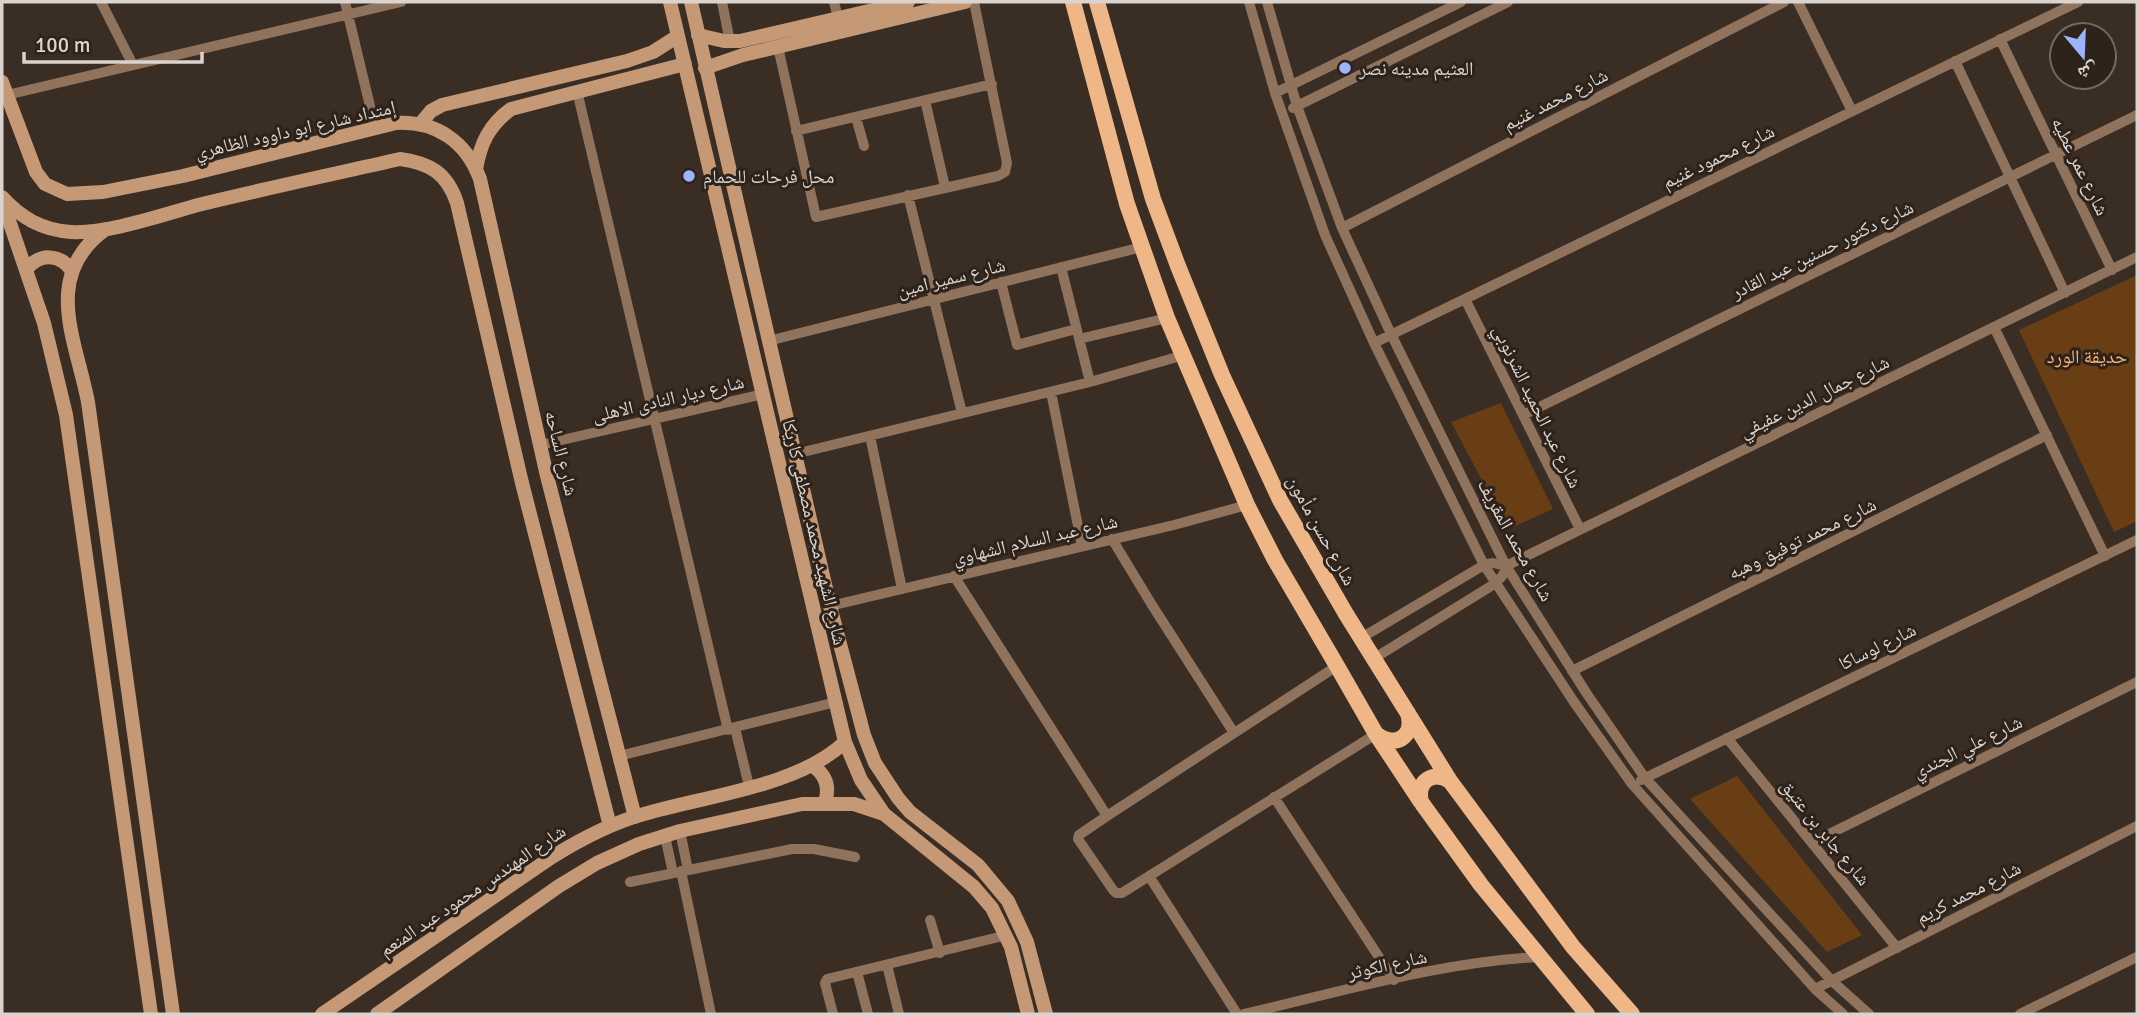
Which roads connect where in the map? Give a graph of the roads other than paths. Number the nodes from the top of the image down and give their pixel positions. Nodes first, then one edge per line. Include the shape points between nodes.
1 (101, 2) edge
2 (345, 2) edge
3 (401, 2) edge
4 (670, 2) edge
5 (691, 2) edge
6 (722, 2) edge
7 (834, 2) edge
8 (908, 2) edge
9 (965, 2) edge
10 (974, 2) edge
11 (1073, 2) edge
12 (1097, 2) edge
13 (1249, 2) edge
14 (1268, 2) edge
15 (1461, 2) edge
16 (1508, 2) edge
17 (1784, 2) edge
18 (1798, 2) edge
19 (2078, 2) edge
20 (878, 5) edge
21 (348, 14) junction
22 (838, 18) junction
23 (678, 36) junction
24 (698, 36) junction
25 (2000, 39) junction
26 (738, 46) junction
27 (778, 47) junction
28 (641, 57) junction
29 (1955, 61) junction
30 (685, 64) junction
31 (133, 65) junction
32 (705, 68) junction
33 (642, 75) junction
34 (992, 84) junction
35 (1292, 85) junction
36 (5, 88) edge
37 (577, 91) junction
38 (1275, 93) junction
39 (925, 100) junction
40 (1297, 106) junction
41 (1852, 111) junction
42 (1281, 113) junction
43 (2137, 115) edge
44 (856, 117) junction
45 (421, 123) junction
46 (375, 127) junction
47 (796, 131) junction
48 (864, 146) dead end
49 (2056, 154) junction
50 (476, 170) junction
51 (2010, 177) junction
52 (945, 187) junction
53 (908, 195) junction
54 (2, 198) edge
55 (107, 228) junction
56 (1342, 228) junction
57 (1142, 247) junction
58 (2137, 257) edge
59 (1061, 267) junction
60 (2112, 270) junction
61 (26, 271) junction
62 (72, 271) junction
63 (1001, 282) junction
64 (2065, 293) junction
65 (934, 299) junction
66 (1465, 299) junction
67 (1167, 318) junction
68 (1993, 327) junction
69 (1077, 334) junction
70 (1391, 334) junction
71 (768, 341) junction
72 (1374, 342) junction
73 (1184, 355) junction
74 (1090, 382) junction
75 (1051, 392) junction
76 (763, 394) junction
77 (962, 413) junction
78 (1523, 415) junction
79 (654, 419) junction
80 (2047, 435) junction
81 (870, 436) junction
82 (540, 445) junction
83 (795, 454) junction
84 (547, 476) junction
85 (522, 482) junction
86 (1247, 505) junction
87 (555, 506) junction
88 (530, 512) junction
89 (1580, 530) junction
90 (1112, 539) junction
91 (2137, 540) edge
92 (1083, 546) junction
93 (2105, 556) junction
94 (1484, 565) junction
95 (1506, 566) junction
96 (954, 576) junction
97 (1496, 583) junction
98 (902, 589) junction
99 (830, 606) junction
100 (1361, 639) junction
101 (1373, 659) junction
102 (1336, 666) junction
103 (1572, 671) junction
104 (2137, 682) edge
105 (836, 702) junction
106 (1408, 713) junction
107 (731, 729) junction
108 (1234, 733) junction
109 (1377, 733) junction
110 (1727, 738) junction
111 (845, 742) junction
112 (619, 756) junction
113 (813, 766) junction
114 (1645, 778) junction
115 (1450, 781) junction
116 (1632, 784) junction
117 (749, 786) junction
118 (629, 796) junction
119 (1274, 797) junction
120 (825, 802) junction
121 (1421, 802) junction
122 (604, 803) junction
123 (884, 814) junction
124 (1107, 816) junction
125 (635, 817) junction
126 (610, 826) junction
127 (2137, 826) edge
128 (680, 831) junction
129 (665, 836) junction
130 (1813, 842) junction
131 (855, 856) dead end
132 (681, 871) junction
133 (1149, 876) junction
134 (630, 882) dead end
135 (930, 920) dead end
136 (1007, 936) junction
137 (1896, 948) junction
138 (940, 953) junction
139 (1539, 957) junction
140 (2137, 957) edge
141 (887, 965) junction
142 (857, 972) junction
143 (1394, 979) junction
144 (1832, 981) junction
145 (1815, 989) junction
146 (1583, 1013) edge
147 (151, 1014) edge
148 (173, 1014) edge
149 (322, 1014) edge
150 (377, 1014) edge
151 (711, 1014) edge
152 (833, 1014) edge
153 (868, 1014) edge
154 (899, 1014) edge
155 (1028, 1014) edge
156 (1046, 1014) edge
157 (1237, 1014) edge
158 (1244, 1014) edge
159 (1632, 1014) edge
160 (1843, 1014) edge
161 (1869, 1014) edge
162 (2020, 1014) edge

1 - 31 street
2 - 21 street
3 - 21 street
4 - 23 street, شارع الشهيد محمد مصطفى كاريكا
5 - 24 street, شارع الشهيد محمد مصطفى كاريكا
6 - 26 street
7 - 22 street
8 - 20 street
9 - 27 street
10 - 34 street
11 - 57 main road
12 - 100 main road, شارع حسن مأمون via 1153,199 1217,363 1280,500
13 - 38 street, شارع محمد المقريف
14 - 35 street, شارع محمد المقريف
15 - 35 street
16 - 40 street
17 - 56 street, شارع محمد غنيم
18 - 41 street
19 - 25 street, شارع محمود غنيم
20 - 22 street
21 - 31 street
21 - 46 street
22 - 26 street
23 - 28 street, إمتداد شارع ابو داوود الظاهري
23 - 30 street, شارع الشهيد محمد مصطفى كاريكا
24 - 26 street
24 - 32 street, شارع الشهيد محمد مصطفى كاريكا
25 - 29 street, شارع محمود غنيم
25 - 49 street, شارع عمر عطيه
26 - 27 street
26 - 32 street
27 - 47 street
28 - 33 street via 646,64
28 - 45 street, إمتداد شارع ابو داوود الظاهري via 442,105
29 - 41 street, شارع محمود غنيم
29 - 51 street
30 - 33 street
30 - 76 street, شارع الشهيد محمد مصطفى كاريكا
31 - 36 street
32 - 71 street, شارع الشهيد محمد مصطفى كاريكا
33 - 37 street
34 - 39 street
34 - 52 street via 1006,172
35 - 38 street
35 - 40 street, شارع محمد المقريف
36 - 46 street, إمتداد شارع ابو داوود الظاهري via 36,172 45,184 67,194 103,192 183,176
37 - 50 street via 502,116 482,143
37 - 79 street
38 - 42 street, شارع محمد المقريف
39 - 44 street
39 - 52 street
40 - 42 street
40 - 56 street, شارع محمد المقريف
41 - 66 street, شارع محمود غنيم
42 - 72 street, شارع محمد المقريف via 1325,235
43 - 49 street, شارع دكتور حسنين عبد القادر
44 - 47 street
44 - 48 street
45 - 46 street, إمتداد شارع ابو داوود الظاهري
45 - 50 street, شارع الساحه via 452,139
47 - 53 street via 816,217
49 - 51 street, شارع دكتور حسنين عبد القادر
49 - 60 street, شارع عمر عطيه
50 - 82 street, شارع الساحه
51 - 64 street
51 - 78 street, شارع دكتور حسنين عبد القادر
52 - 53 street
53 - 65 street
54 - 55 street via 23,217 45,227 82,232
54 - 61 street
55 - 62 street via 83,250
55 - 85 street via 400,159 429,166 454,194
56 - 70 street, شارع محمد المقريف
57 - 59 street, شارع سمير امين
57 - 67 main road
58 - 60 street, شارع جمال الدين عفيفي
59 - 63 street, شارع سمير امين
59 - 69 street
60 - 64 street, شارع جمال الدين عفيفي
61 - 62 street via 34,261 52,257 64,261
61 - 147 street via 50,343 65,415
62 - 148 street via 67,312 88,402
63 - 65 street, شارع سمير امين
63 - 69 street via 1017,345
64 - 68 street, شارع جمال الدين عفيفي
65 - 71 street, شارع سمير امين
65 - 77 street
66 - 70 street, شارع محمود غنيم
66 - 78 street, شارع عبد الحميد الشرنوبي
67 - 69 street
67 - 73 main road
68 - 80 street
68 - 89 street, شارع جمال الدين عفيفي
69 - 74 street
70 - 72 street, شارع محمود غنيم
70 - 95 street, شارع محمد المقريف
71 - 83 street, شارع الشهيد محمد مصطفى كاريكا
72 - 94 street, شارع محمد المقريف
73 - 74 street
73 - 86 main road
74 - 75 street
75 - 77 street
75 - 92 street
76 - 79 street, شارع ديار النادى الاهلى
76 - 105 street, شارع الشهيد محمد مصطفى كاريكا
77 - 81 street
78 - 89 street, شارع عبد الحميد الشرنوبي
79 - 82 street, شارع ديار النادى الاهلى
79 - 107 street
80 - 93 street
80 - 103 street, شارع محمد توفيق وهبه
81 - 83 street
81 - 98 street
82 - 84 street, شارع الساحه
83 - 99 street, شارع الشهيد محمد مصطفى كاريكا
84 - 85 street via 538,482
84 - 87 street, شارع الساحه
85 - 88 street
86 - 90 street, شارع عبد السلام الشهاوي
86 - 102 main road
87 - 88 street via 544,504
87 - 112 street, شارع الساحه
88 - 122 street
89 - 95 street, شارع جمال الدين عفيفي
90 - 92 street, شارع عبد السلام الشهاوي
90 - 108 street
91 - 93 street, شارع لوساكا
92 - 96 street, شارع عبد السلام الشهاوي
93 - 110 street, شارع لوساكا
94 - 95 street, شارع جمال الدين عفيفي
94 - 97 street, شارع محمد المقريف
94 - 100 street
95 - 97 street
95 - 103 street, شارع محمد المقريف
96 - 98 street, شارع عبد السلام الشهاوي
96 - 124 street
97 - 101 street
97 - 116 street, شارع محمد المقريف
98 - 99 street, شارع عبد السلام الشهاوي
99 - 156 street, شارع الشهيد محمد مصطفى كاريكا via 875,763 910,812 978,865 1008,901 1027,942
100 - 101 main road, شارع حسن مأمون
101 - 106 main road, شارع حسن مأمون
102 - 108 street
102 - 109 main road
103 - 114 street, شارع محمد المقريف
104 - 130 street, شارع علي الجندي
105 - 107 street
105 - 111 street, شارع الشهيد محمد مصطفى كاريكا
106 - 109 main road via 1408,732 1402,738 1384,740
106 - 115 main road, شارع حسن مأمون
107 - 112 street
107 - 117 street
108 - 124 street
109 - 119 street
109 - 121 main road
110 - 114 street, شارع لوساكا
110 - 130 street, شارع جابر بن عتيق
111 - 113 street, شارع المهندس محمود عبد المنعم
111 - 123 street, شارع الشهيد محمد مصطفى كاريكا via 861,780
112 - 118 street, شارع الساحه
113 - 117 street, شارع المهندس محمود عبد المنعم
113 - 120 street via 826,780
114 - 116 street, شارع لوساكا
114 - 144 street, شارع محمد المقريف
115 - 121 main road via 1443,776 1426,779 1419,793
115 - 159 main road, شارع حسن مأمون via 1573,947
116 - 145 street, شارع محمد المقريف
117 - 125 street, شارع المهندس محمود عبد المنعم
118 - 122 street via 617,804
118 - 125 street, شارع الساحه
119 - 133 street
119 - 143 street
120 - 123 street via 854,804
120 - 128 street
121 - 139 main road
122 - 126 street
123 - 136 street, شارع الشهيد محمد مصطفى كاريكا via 974,887
124 - 133 street via 1078,837 1113,890 1122,893
125 - 126 street, شارع المهندس محمود عبد المنعم
126 - 149 street, شارع المهندس محمود عبد المنعم via 552,857
127 - 137 street, شارع محمد كريم
128 - 129 street
128 - 132 street
129 - 132 street
129 - 150 street via 618,853 559,886
130 - 137 street, شارع جابر بن عتيق
131 - 132 street via 792,849
132 - 134 street
132 - 151 street
133 - 157 street
135 - 138 street
136 - 138 street
136 - 155 street, شارع الشهيد محمد مصطفى كاريكا
137 - 144 street, شارع محمد كريم
138 - 141 street
139 - 143 street, شارع الكوثر via 1489,961
139 - 146 main road
140 - 162 street
141 - 142 street
141 - 154 street
142 - 152 street via 825,980
142 - 153 street
143 - 158 street, شارع الكوثر
144 - 145 street, شارع محمد كريم
144 - 161 street, شارع محمد المقريف
145 - 160 street, شارع محمد المقريف

